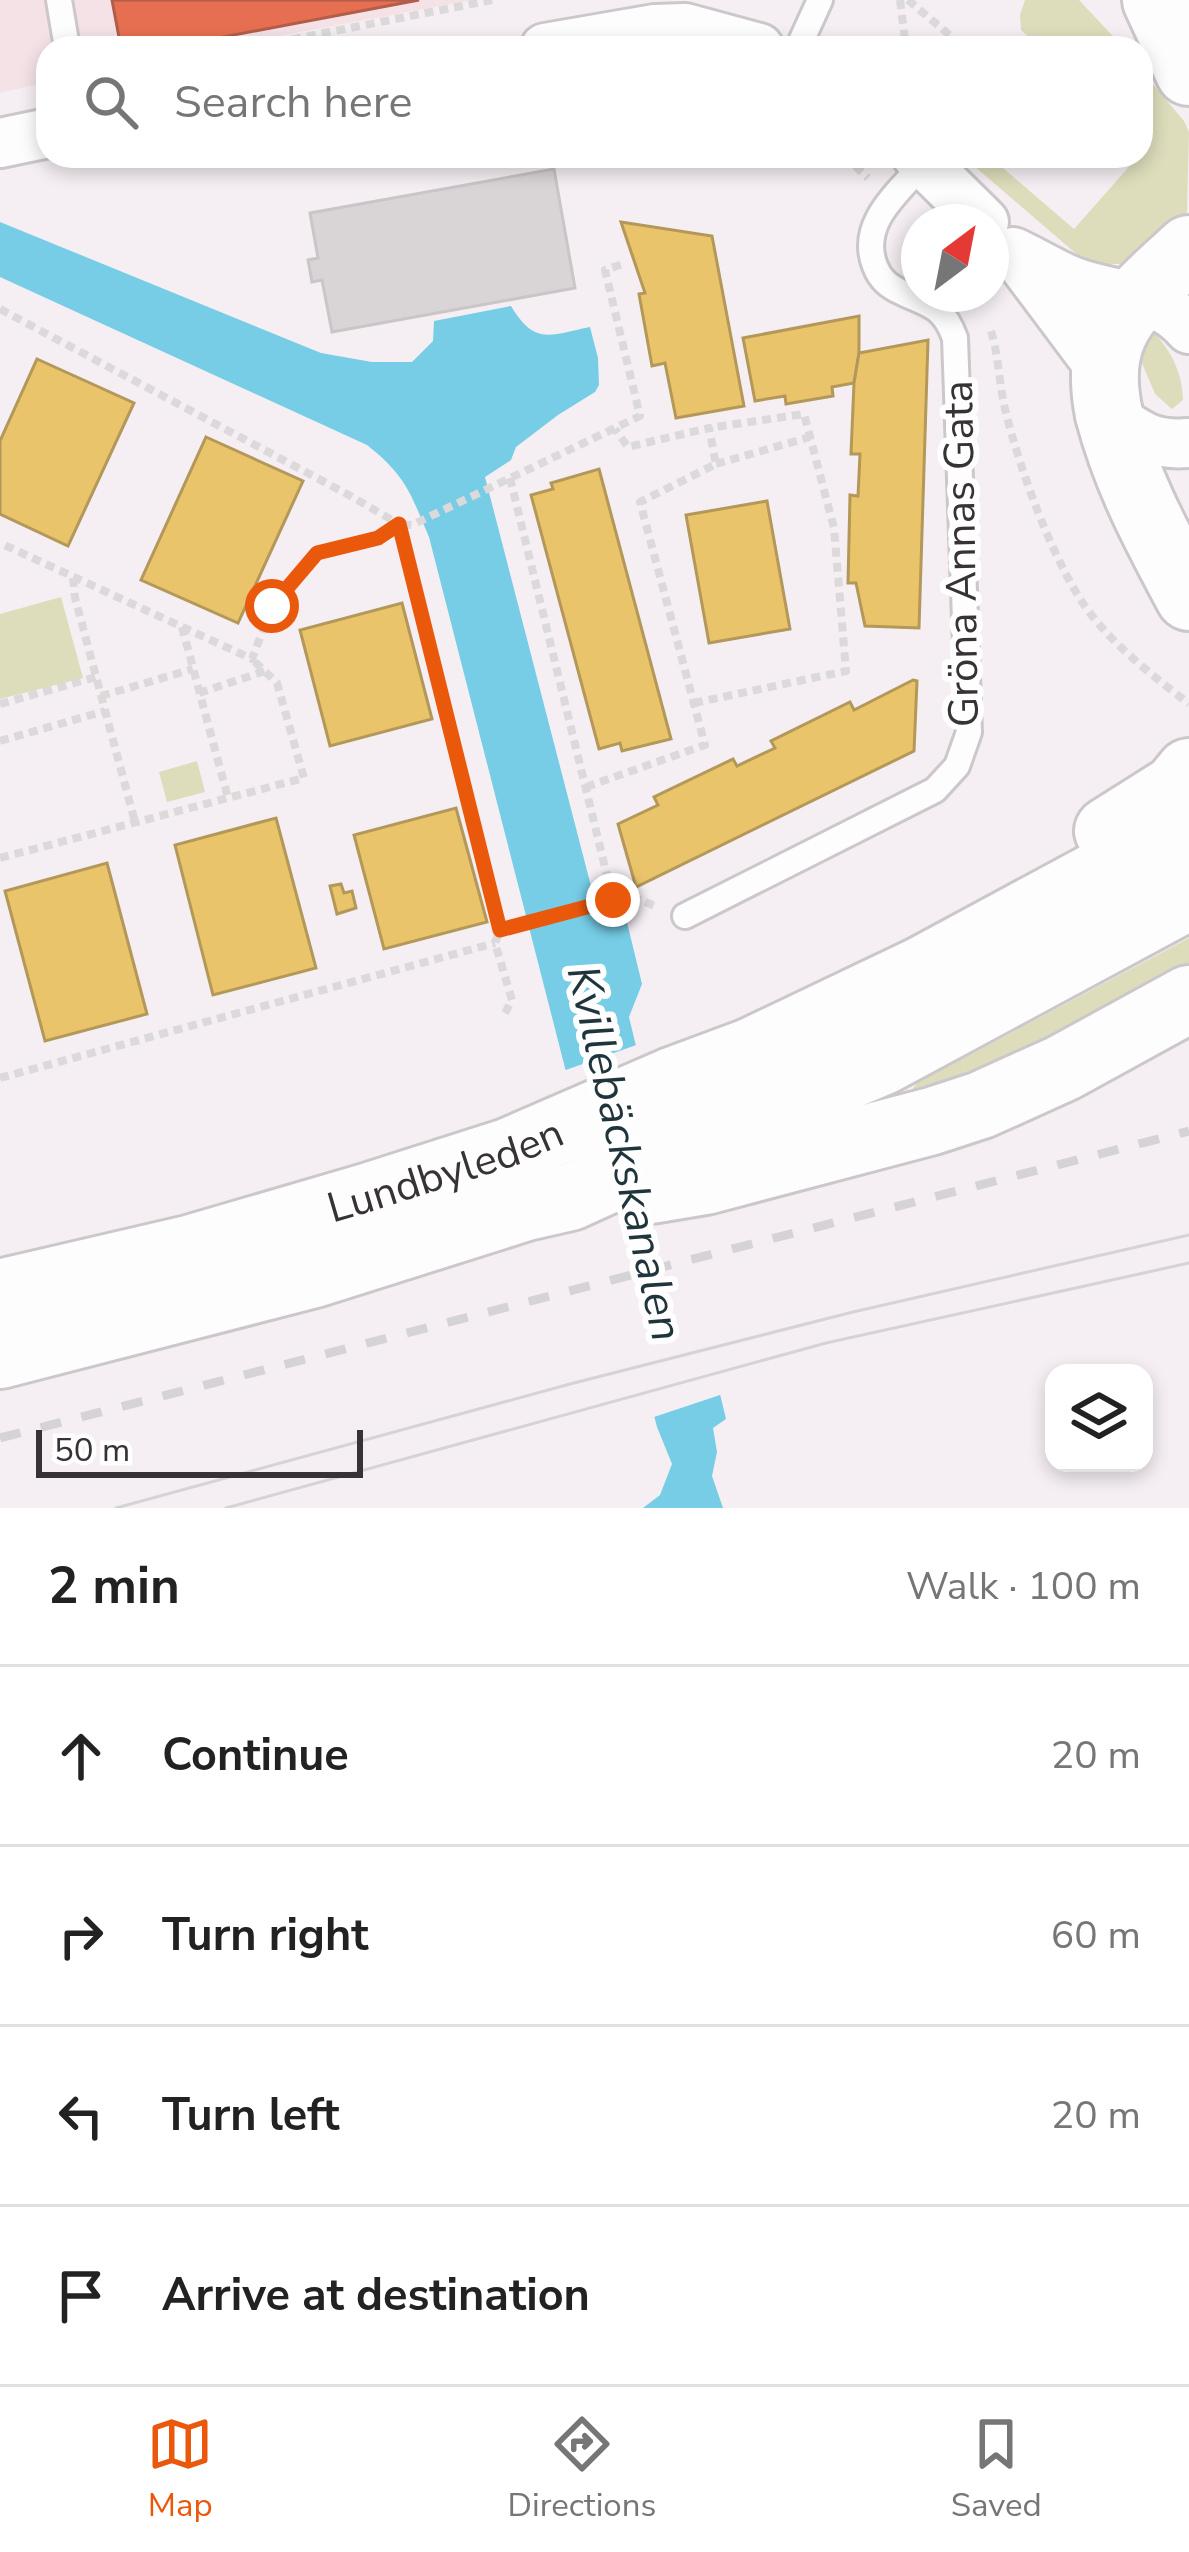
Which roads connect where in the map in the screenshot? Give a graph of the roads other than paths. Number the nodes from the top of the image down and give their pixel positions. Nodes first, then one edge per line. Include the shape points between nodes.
1 (59, 0) edge
2 (820, 0) edge
3 (1158, 0) edge
4 (1189, 18) edge
5 (65, 36) edge
6 (615, 36) edge
7 (715, 36) edge
8 (804, 36) edge
9 (1189, 72) edge
10 (36, 135) edge
11 (0, 142) edge
12 (914, 168) edge
13 (930, 168) edge
14 (966, 204) edge
15 (1009, 242) edge
16 (1189, 249) edge
17 (1009, 253) edge
18 (1163, 313) edge
19 (1107, 394) junction
20 (1189, 443) edge
21 (1189, 597) edge
22 (1189, 772) edge
23 (1189, 826) edge
24 (1189, 896) edge
25 (685, 916) dead end
26 (1189, 999) edge
27 (794, 1030) junction
28 (690, 1134) junction
29 (534, 1185) junction
30 (0, 1294) edge
31 (0, 1355) edge

1 - 5 lane
2 - 8 lane
3 - 4 main road
3 - 9 main road
6 - 7 street via 686,28
10 - 11 street
12 - 25 lane, Gröna Annas Gata via 874,224 870,251 883,280 935,306 956,338 969,731 958,766 934,790
13 - 14 street
15 - 18 street via 1076,283
16 - 18 main road
17 - 19 street
18 - 19 main road via 1121,316 1111,337
19 - 20 street via 1135,433 1163,445
19 - 21 main road via 1133,489
22 - 27 main road via 1118,825 853,966
23 - 27 main road, Lundbyleden
24 - 28 main road, Lundbyleden via 883,1061
26 - 28 main road via 1064,1068 932,1121
27 - 28 main road, Lundbyleden via 750,1052
28 - 29 main road, Lundbyleden
29 - 30 main road, Lundbyleden via 367,1197
29 - 31 main road, Lundbyleden via 314,1274

